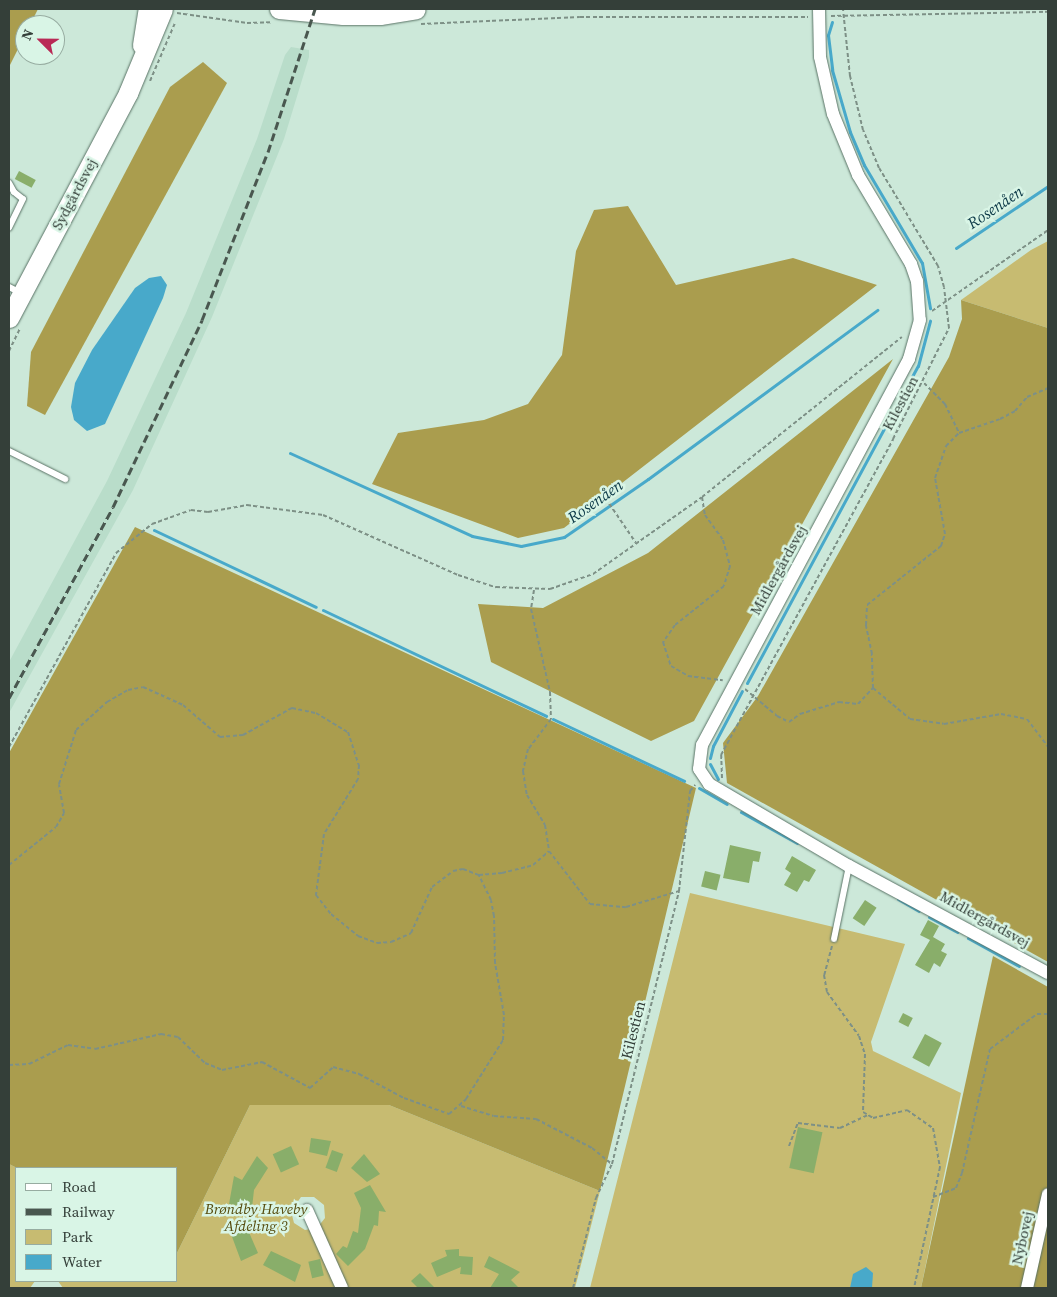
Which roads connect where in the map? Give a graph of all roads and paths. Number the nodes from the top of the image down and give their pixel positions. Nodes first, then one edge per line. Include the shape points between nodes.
1 (148, 9) edge
2 (163, 9) edge
3 (843, 9) edge
4 (1048, 12) edge
5 (819, 13) edge
6 (185, 14) dead end
7 (277, 15) edge
8 (418, 16) edge
9 (844, 16) junction
10 (139, 69) junction
11 (9, 183) edge
12 (9, 228) edge
13 (1048, 230) edge
14 (15, 290) edge
15 (947, 303) junction
16 (9, 318) edge
17 (920, 320) junction
18 (924, 383) junction
19 (1048, 388) edge
20 (959, 433) junction
21 (9, 451) edge
22 (65, 478) dead end
23 (602, 493) dead end
24 (702, 497) junction
25 (636, 543) junction
26 (534, 590) junction
27 (736, 681) junction
28 (873, 688) junction
29 (754, 695) junction
30 (9, 747) edge
31 (1048, 747) edge
32 (701, 776) junction
33 (722, 791) junction
34 (548, 851) junction
35 (9, 865) edge
36 (849, 866) junction
37 (478, 874) junction
38 (679, 891) junction
39 (834, 939) joint
40 (1048, 973) edge
41 (1048, 1014) edge
42 (9, 1065) edge
43 (460, 1106) junction
44 (868, 1115) junction
45 (789, 1146) dead end
46 (612, 1164) junction
47 (1048, 1194) edge
48 (934, 1198) junction
49 (307, 1210) dead end
50 (342, 1288) edge
51 (573, 1288) edge
52 (914, 1288) edge
53 (1027, 1288) edge

1 - 10 street, Sydgårdsvej
2 - 10 street, Sydgårdsvej
3 - 9 path, Kilestien
4 - 9 path
5 - 8 path
5 - 9 path
5 - 17 street, Midlergårdsvej via 820,57 838,129 867,191 911,264 917,281
6 - 7 path via 247,23
7 - 8 street
9 - 15 path, Kilestien via 851,82 868,143 889,185 938,266
10 - 14 street, Sydgårdsvej
11 - 12 lane via 23,199
13 - 15 path
14 - 16 street, Sydgårdsvej
15 - 17 path
15 - 18 path, Kilestien via 949,328
17 - 24 path
17 - 27 street, Midlergårdsvej via 909,359
18 - 20 path via 945,404
18 - 29 path, Kilestien
19 - 20 path via 1026,398 1015,411 1000,419
20 - 28 path via 946,446 935,478 945,534 941,546 868,605 866,625 872,654
21 - 22 lane
23 - 25 path
24 - 25 path
24 - 27 path via 705,515 723,540 730,566 724,586 675,625 663,642 671,666 688,676
25 - 26 path via 593,574 550,589
26 - 30 path via 496,587 458,575 323,515 247,505 208,512 191,510 152,524 116,553
26 - 34 path via 531,609 550,692 551,719 528,749 523,771 527,795 545,825
27 - 29 path
27 - 32 street, Midlergårdsvej via 702,745 698,756
28 - 29 path via 858,704 839,702 800,714 788,722
28 - 31 path via 910,719 944,724 1001,714 1027,719
29 - 33 path, Kilestien via 721,754
32 - 33 street, Midlergårdsvej
32 - 38 path, Kilestien via 690,791
33 - 36 street, Midlergårdsvej
34 - 37 path via 533,865
34 - 38 path via 590,904 626,907
35 - 37 path via 56,827 64,813 59,784 76,730 107,702 128,690 144,687 183,705 220,737 243,735 292,708 316,713 348,732 359,765 358,780 324,834 316,895 331,914 358,936 377,943 401,939 411,933 432,887 442,877 463,869
36 - 39 lane
36 - 40 street, Midlergårdsvej
37 - 43 path via 491,900 494,916 496,963 504,1015 503,1040 485,1073
38 - 46 path, Kilestien
39 - 44 path via 824,975 827,992 859,1036 865,1054 863,1112
41 - 48 path via 1037,1014 990,1049 962,1173 956,1188
42 - 43 path via 29,1064 68,1045 95,1049 161,1034 178,1037 205,1064 222,1070 262,1062 310,1088 333,1067 359,1074 433,1110 449,1114
43 - 46 path via 494,1116 536,1119 592,1148
44 - 45 path via 840,1128 798,1123
44 - 48 path via 873,1118 907,1110 933,1128 940,1167
46 - 51 path, Kilestien via 596,1198
47 - 53 street, Nybovej
48 - 52 path
49 - 50 street

